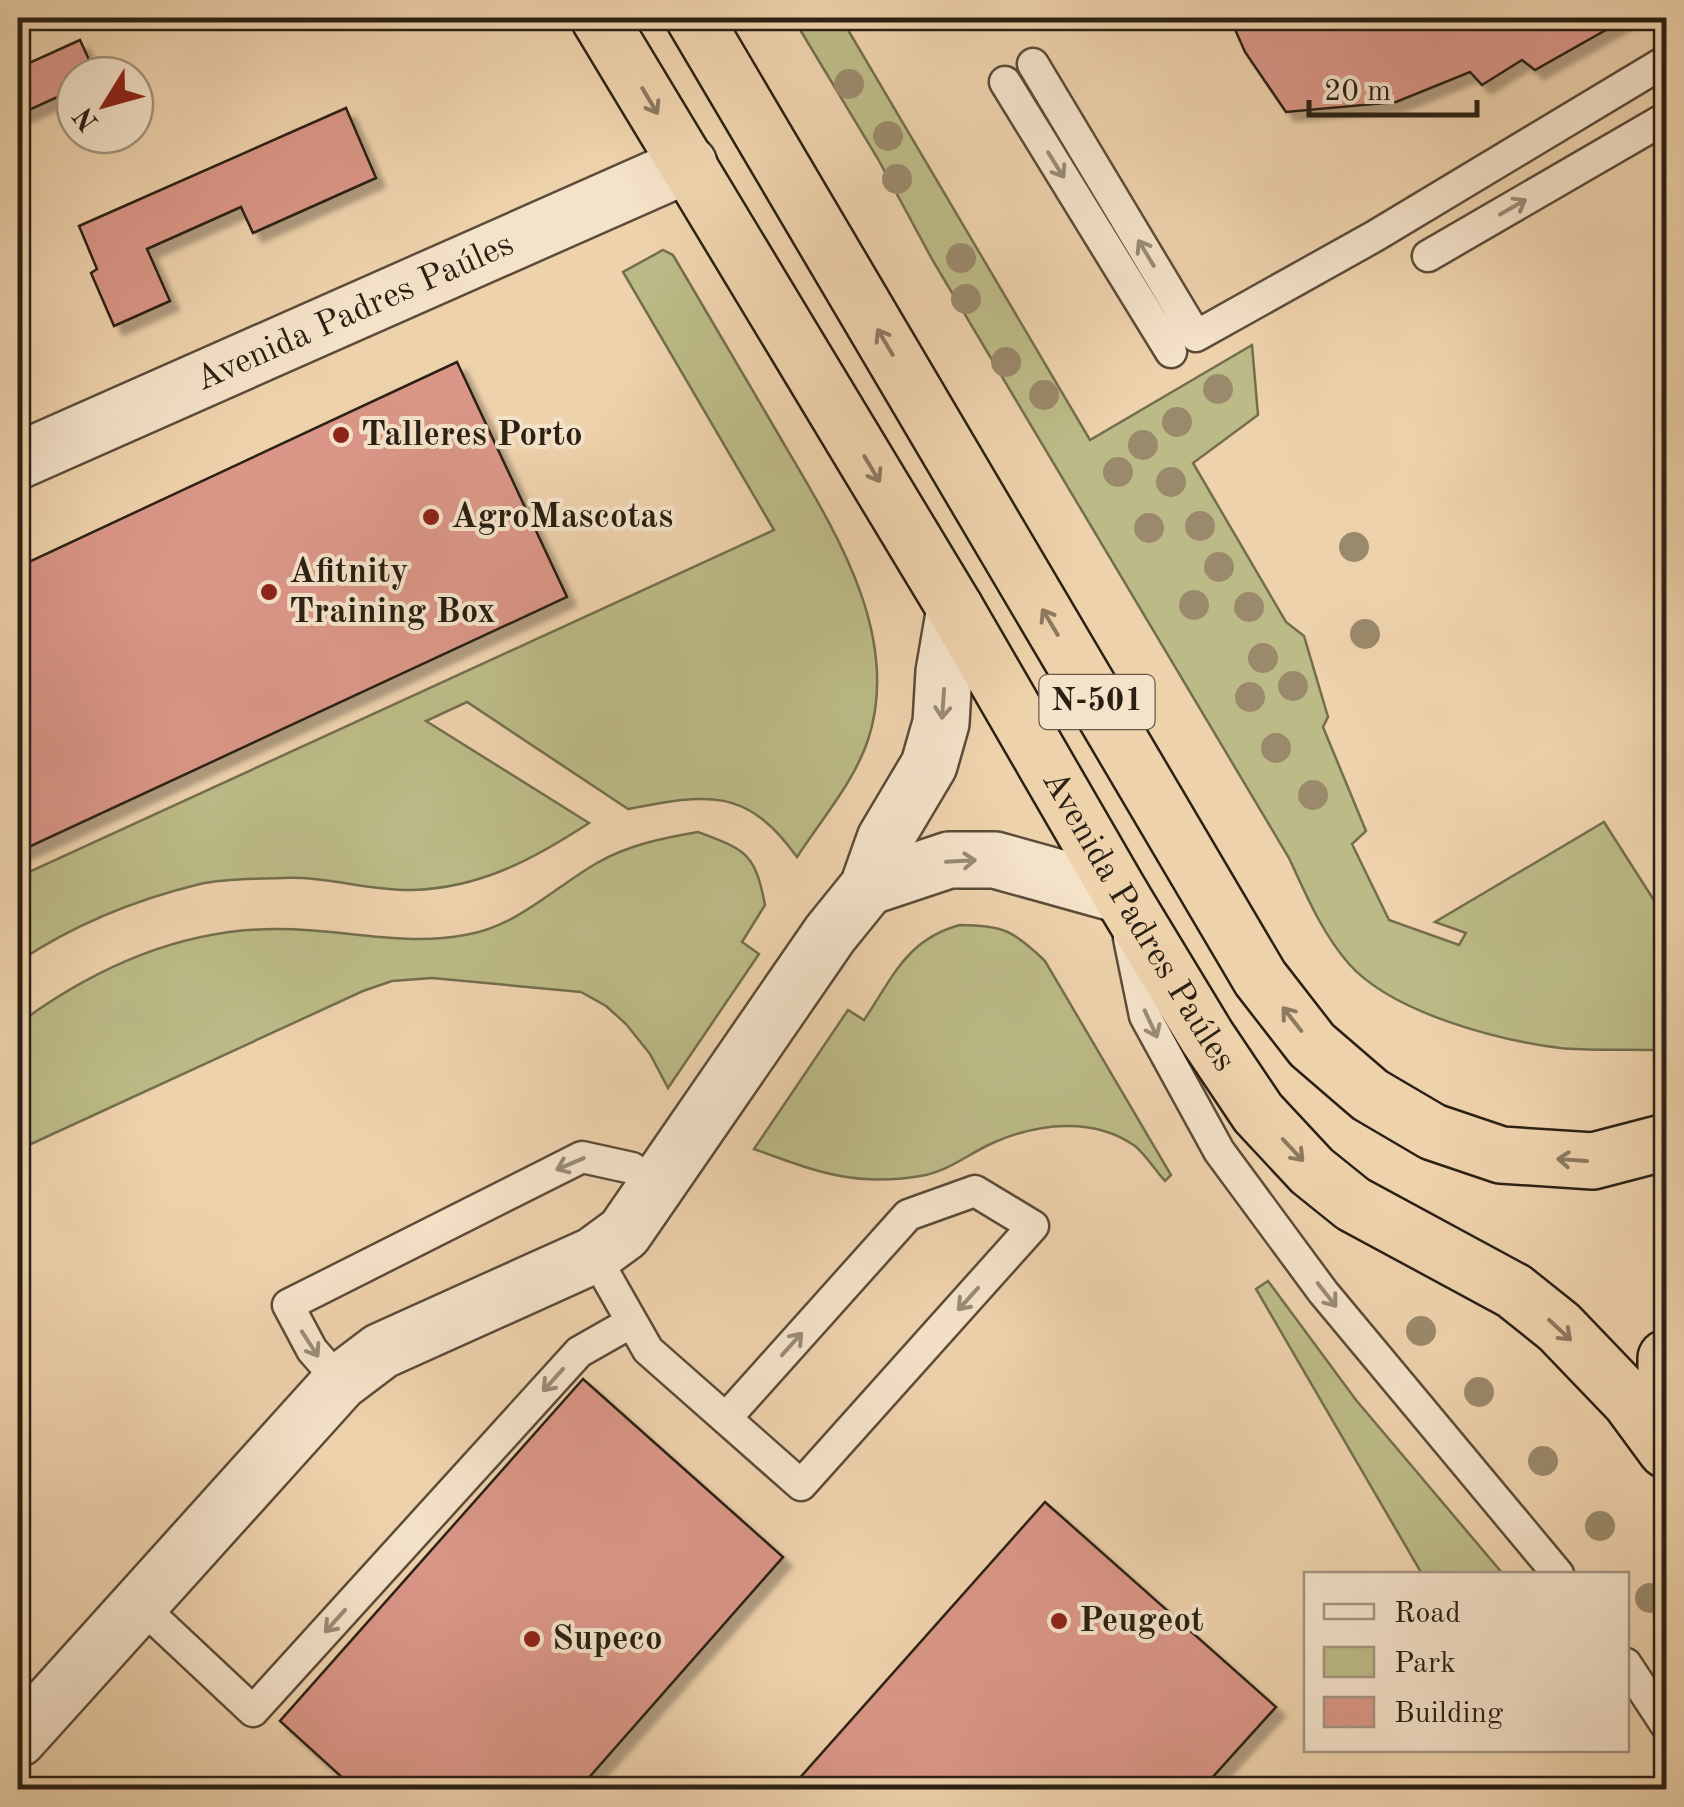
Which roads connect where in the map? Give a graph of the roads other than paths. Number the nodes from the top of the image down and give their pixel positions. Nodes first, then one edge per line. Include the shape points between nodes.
1 (599, 18) edge
2 (694, 18) edge
3 (1666, 62) edge
4 (1033, 64) dead end
5 (1004, 82) dead end
6 (1666, 118) edge
7 (688, 164) junction
8 (1428, 256) dead end
9 (1184, 344) junction
10 (18, 461) edge
11 (956, 608) junction
12 (868, 887) junction
13 (1121, 895) junction
14 (1666, 1142) edge
15 (659, 1186) junction
16 (594, 1255) junction
17 (630, 1323) junction
18 (1666, 1358) edge
19 (340, 1382) junction
20 (1666, 1388) edge
21 (726, 1417) junction
22 (1666, 1450) edge
23 (1556, 1572) edge
24 (140, 1605) junction
25 (1629, 1669) edge
26 (1666, 1725) edge
27 (18, 1739) edge

1 -> 7 highway, Avenida Padres Paúles / N-501
14 -> 2 highway, N-501 via 1593,1161 1501,1155 1433,1132 1370,1095 1312,1045 1260,978
3 - 9 lane
9 -> 4 lane
5 -> 9 lane
8 -> 6 lane
7 - 10 street, Avenida Padres Paúles
7 -> 11 highway, Avenida Padres Paúles / N-501
11 -> 12 street via 942,723 929,765 885,839
11 - 13 highway, Avenida Padres Paúles / N-501
12 -> 13 street via 949,860 994,860
12 - 15 street
13 -> 22 highway, Avenida Padres Paúles / N-501 via 1258,1113 1312,1171 1353,1204 1514,1290 1630,1401
13 -> 23 lane via 1145,1016 1219,1152 1324,1292
15 - 16 street via 624,1233
15 -> 19 lane via 632,1168 582,1157 288,1306 312,1350
16 - 17 lane
16 - 19 street via 381,1351
17 - 21 lane via 648,1350
17 -> 24 lane via 579,1352 254,1711
18 - 20 highway
19 - 24 street
21 -> 21 lane via 908,1216 975,1191 1033,1226 802,1486
24 - 27 street
25 - 26 lane

